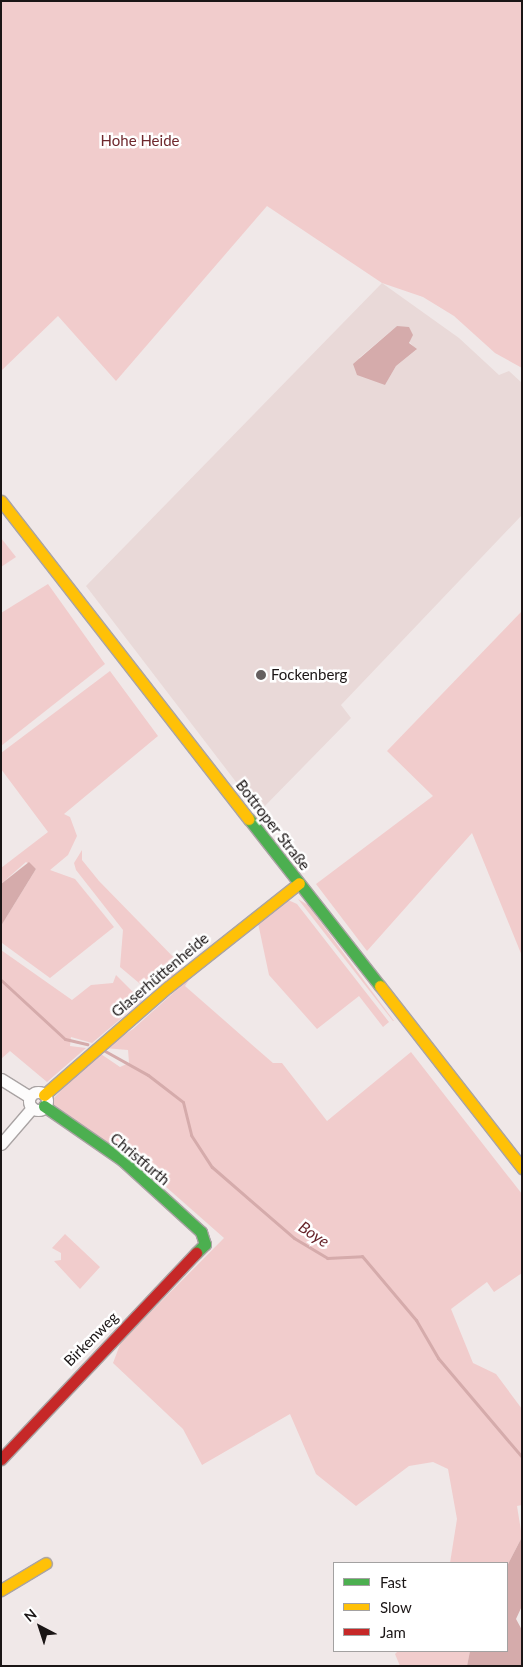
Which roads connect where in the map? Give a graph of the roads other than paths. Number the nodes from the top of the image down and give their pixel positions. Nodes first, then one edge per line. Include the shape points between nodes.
1 (1, 501) edge
2 (299, 884) junction
3 (1, 1079) edge
4 (44, 1101) junction
5 (31, 1102) junction
6 (1, 1144) edge
7 (522, 1168) edge
8 (205, 1244) joint
9 (1, 1459) edge
10 (46, 1563) dead end
11 (1, 1590) edge

1 - 2 street, Bottroper Straße
2 - 4 street, Glaserhüttenheide via 168,987
2 - 7 street, Bottroper Straße
3 - 5 street
4 - 5 street
4 - 8 street, Christfurth via 122,1160 201,1232
5 - 6 street
8 - 9 street, Birkenweg
10 - 11 street

